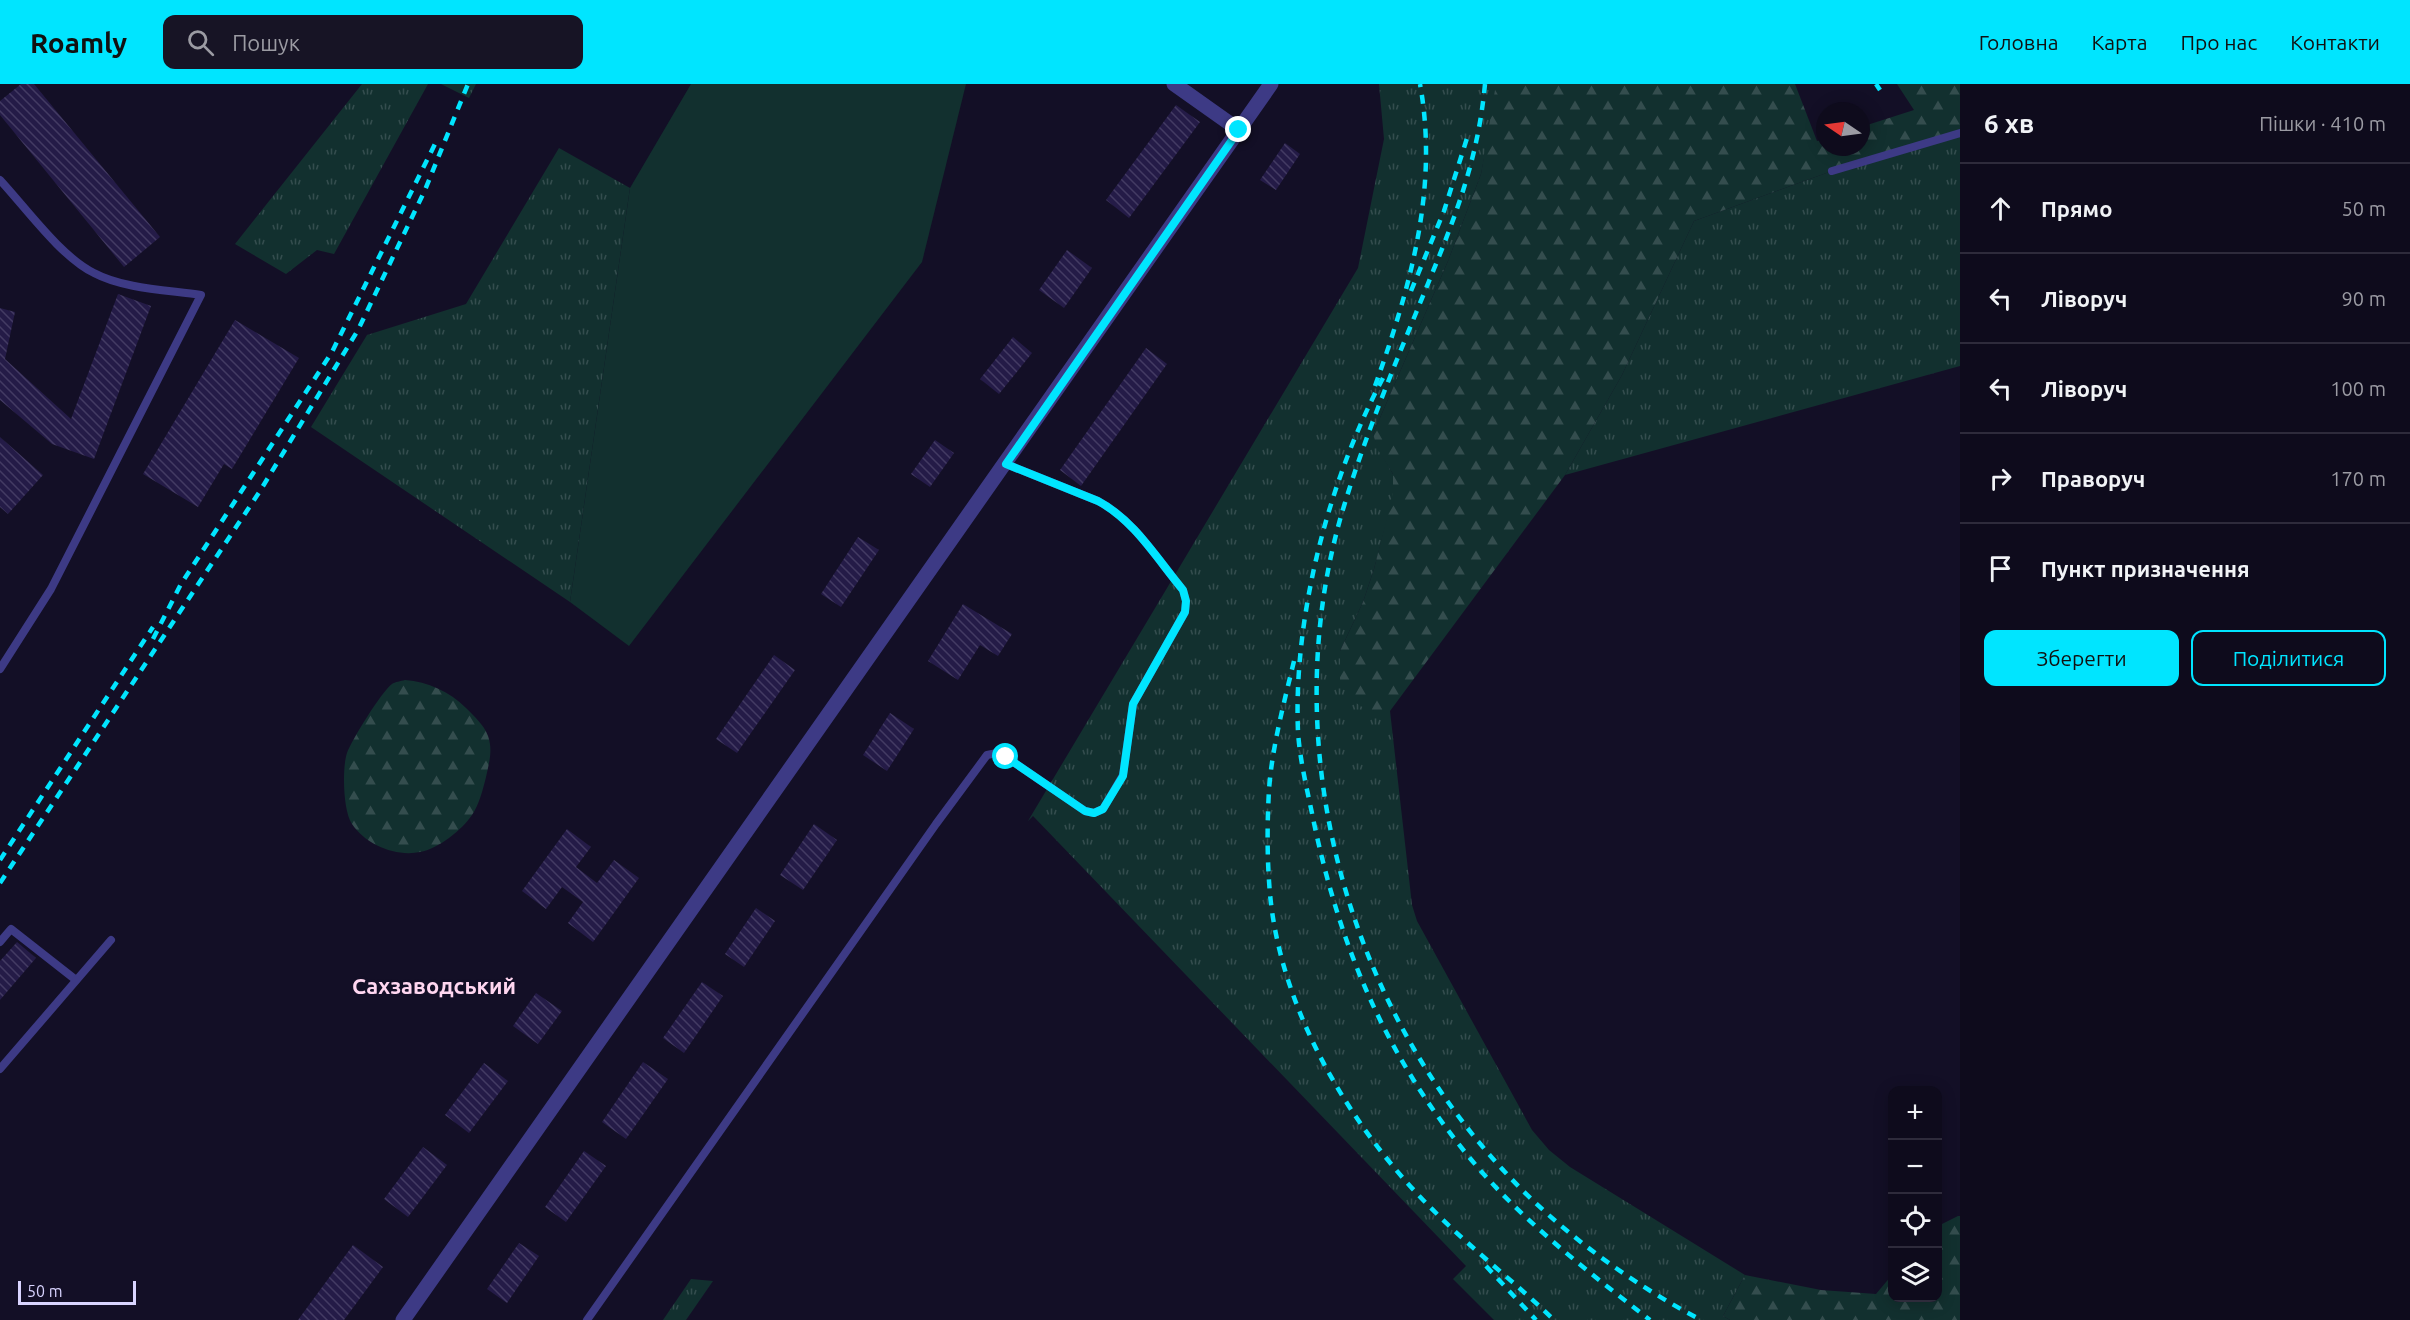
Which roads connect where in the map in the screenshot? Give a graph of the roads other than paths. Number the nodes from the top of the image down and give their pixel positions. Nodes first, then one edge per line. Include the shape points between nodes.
1 (1174, 84) edge
2 (1271, 84) edge
3 (1239, 130) junction
4 (1960, 133) edge
5 (1832, 171) dead end
6 (0, 180) edge
7 (1006, 464) junction
8 (0, 669) edge
9 (111, 940) dead end
10 (0, 942) edge
11 (76, 980) junction
12 (0, 1069) edge
13 (403, 1320) edge
14 (587, 1320) edge

1 - 3 street
2 - 3 street
3 - 7 street
4 - 5 lane
6 - 8 lane via 75,262 94,274 115,282 201,295 51,589
7 - 13 street
7 - 14 lane via 1113,508 1183,590 1185,612 1133,704 1123,776 1103,809 1094,813 1085,811 1006,757 987,754
9 - 11 lane
10 - 11 lane via 11,929
11 - 12 lane

